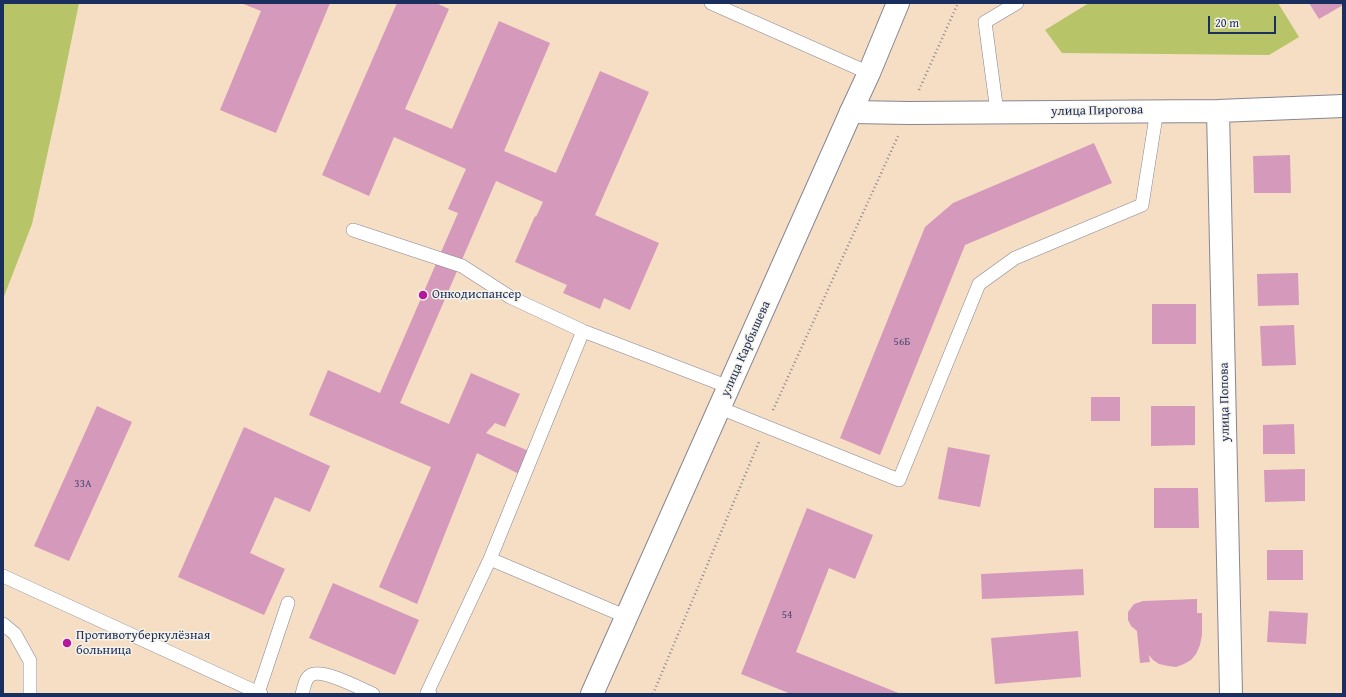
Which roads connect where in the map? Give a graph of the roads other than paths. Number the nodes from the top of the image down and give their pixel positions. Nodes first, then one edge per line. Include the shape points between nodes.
1 (710, 3) edge
2 (898, 3) edge
3 (1017, 3) edge
4 (869, 73) junction
5 (1343, 106) edge
6 (1157, 110) junction
7 (1218, 111) junction
8 (851, 112) junction
9 (997, 112) junction
10 (353, 230) dead end
11 (583, 331) junction
12 (729, 387) junction
13 (720, 408) junction
14 (490, 559) junction
15 (3, 576) edge
16 (288, 603) dead end
17 (627, 617) junction
18 (3, 624) edge
19 (260, 693) edge
20 (30, 694) edge
21 (302, 694) edge
22 (372, 694) edge
23 (428, 694) edge
24 (592, 694) edge
25 (1232, 694) edge

1 - 4 lane
2 - 4 street, улица Карбышева
3 - 9 lane via 985,22
4 - 8 street, улица Карбышева
5 - 7 street, улица Пирогова
6 - 7 street, улица Пирогова
6 - 9 street, улица Пирогова
6 - 13 lane via 1142,205 1015,258 979,284 899,480
7 - 25 street, улица Попова
8 - 9 street, улица Пирогова
8 - 12 street, улица Карбышева
10 - 11 lane via 462,266 510,297
11 - 12 lane
11 - 14 lane
12 - 13 street, улица Карбышева
13 - 17 street, улица Карбышева
14 - 17 lane
14 - 23 lane
15 - 19 lane
16 - 19 lane
17 - 24 street, улица Карбышева
18 - 20 lane via 15,634 30,661
21 - 22 lane via 306,680 316,673 332,676

